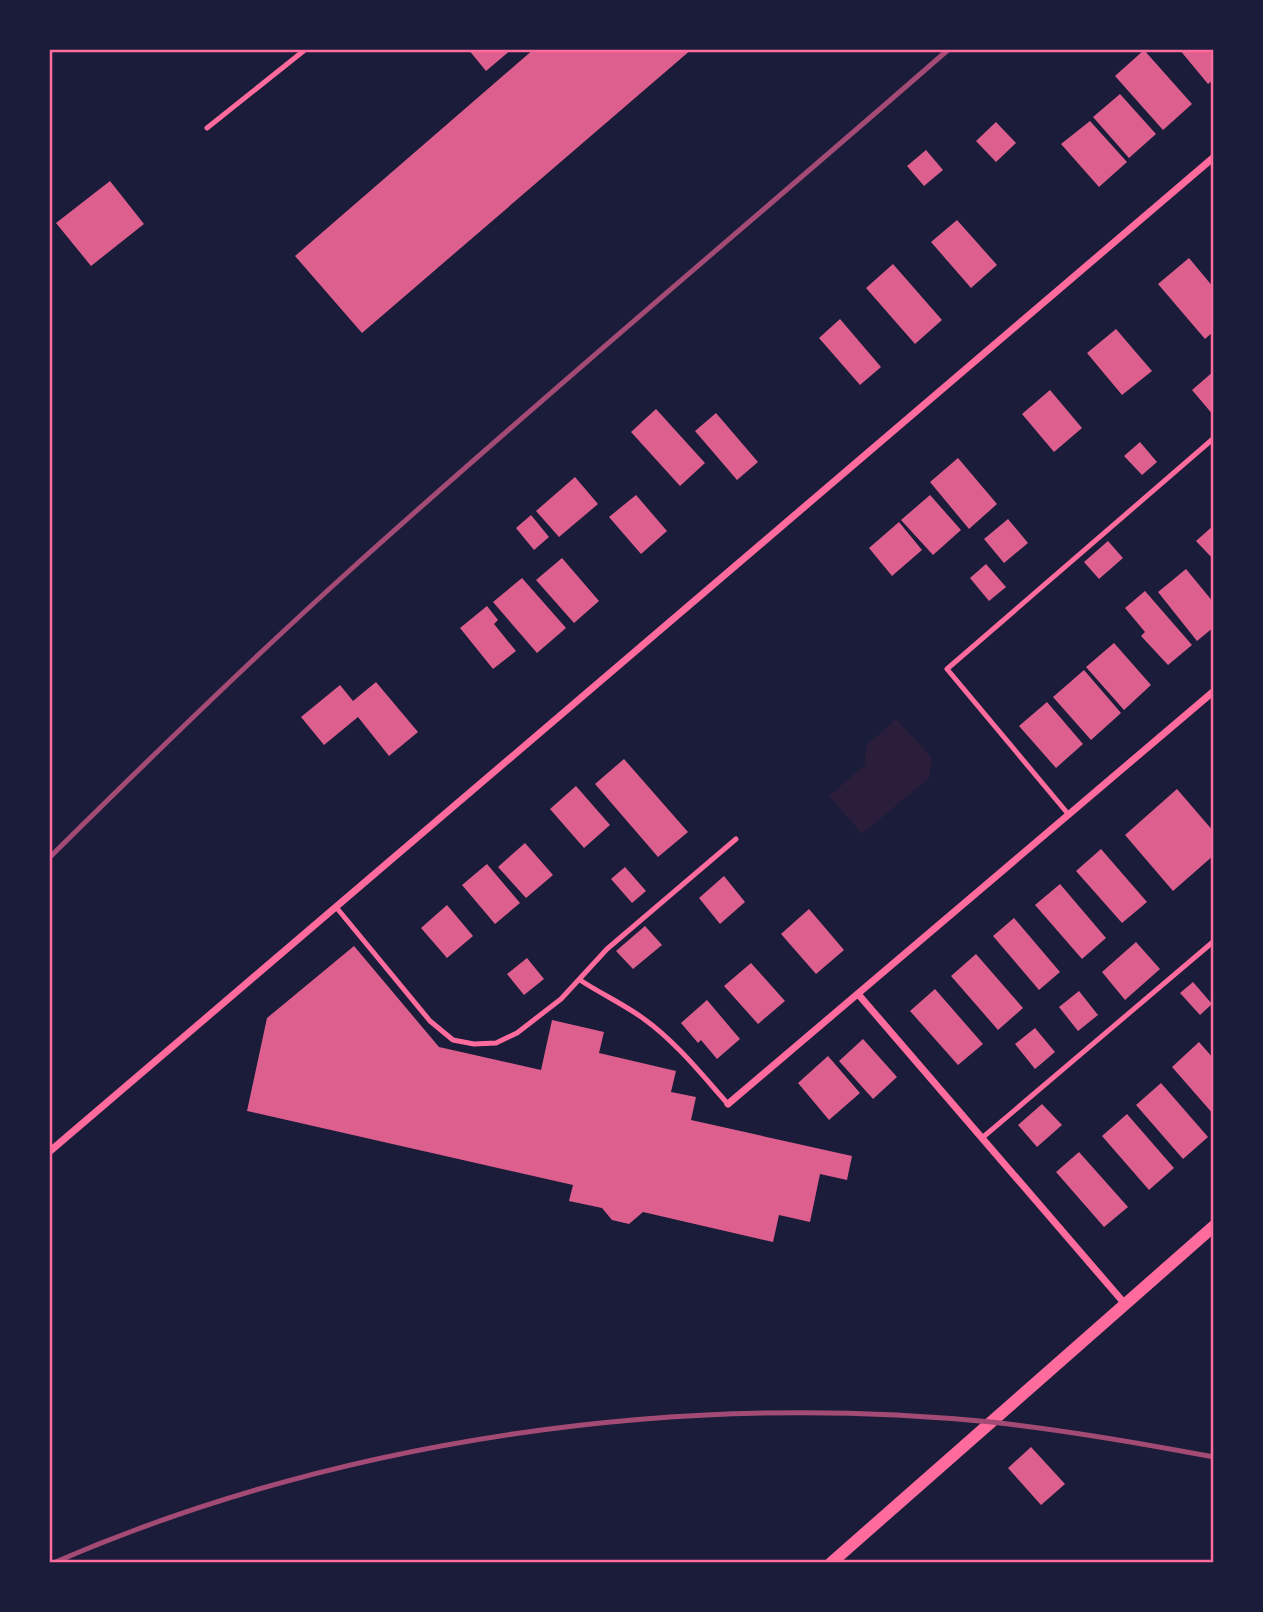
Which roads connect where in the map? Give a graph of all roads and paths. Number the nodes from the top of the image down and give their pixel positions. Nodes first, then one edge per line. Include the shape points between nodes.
1 (306, 49) edge
2 (207, 128) dead end
3 (1214, 157) edge
4 (1214, 438) edge
5 (1214, 691) edge
6 (1069, 815) junction
7 (736, 839) dead end
8 (336, 907) junction
9 (1214, 941) edge
10 (580, 979) junction
11 (858, 994) junction
12 (728, 1104) joint
13 (982, 1138) junction
14 (49, 1152) edge
15 (1214, 1226) edge
16 (1125, 1304) junction
17 (831, 1563) edge

1 - 2 lane
3 - 8 street
4 - 6 lane via 947,669
5 - 6 street
6 - 11 street
7 - 10 lane via 607,949
8 - 10 lane via 430,1021 453,1040 496,1043 517,1033
8 - 14 street
9 - 13 lane
10 - 12 lane via 647,1021
11 - 12 street
11 - 13 street
13 - 16 street
15 - 16 street
16 - 17 street

